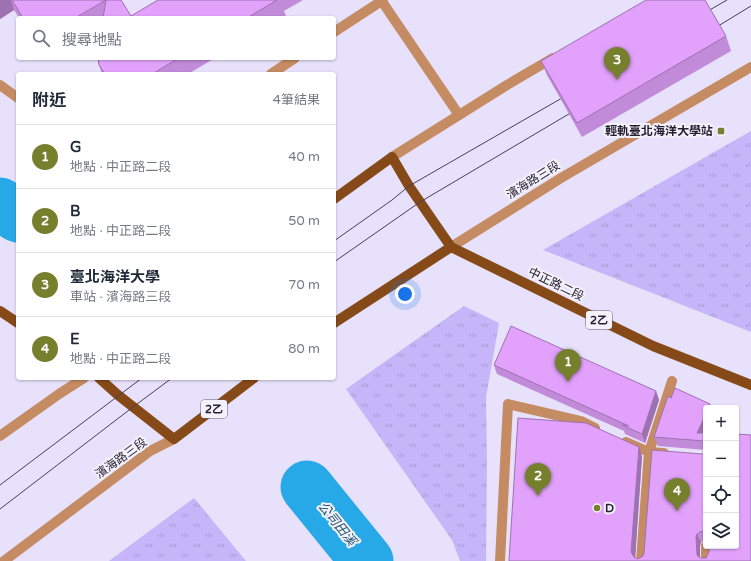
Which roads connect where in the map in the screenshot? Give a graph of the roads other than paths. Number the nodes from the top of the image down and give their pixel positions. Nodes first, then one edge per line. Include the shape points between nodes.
1 (382, 0) edge
2 (336, 31) edge
3 (562, 52) edge
4 (292, 60) edge
5 (751, 67) edge
6 (274, 72) edge
7 (0, 85) edge
8 (16, 97) edge
9 (459, 115) junction
10 (392, 156) junction
11 (336, 198) edge
12 (451, 247) junction
13 (0, 311) edge
14 (336, 321) edge
15 (16, 322) edge
16 (81, 380) edge
17 (101, 380) edge
18 (251, 380) edge
19 (672, 381) dead end
20 (751, 385) edge
21 (601, 430) edge
22 (0, 436) edge
23 (615, 436) edge
24 (174, 439) junction
25 (649, 452) junction
26 (677, 454) edge
27 (706, 549) edge
28 (4, 561) edge
29 (500, 561) edge
30 (641, 561) edge
31 (706, 561) edge

1 - 2 street
1 - 9 street
3 - 9 street
4 - 6 street
5 - 12 street, 濱海路三段 via 561,178
7 - 8 street
9 - 10 street
10 - 11 main road
10 - 12 main road, 中正路二段 / 2乙 via 409,186
12 - 14 main road, 濱海路三段
12 - 20 main road, 中正路二段 / 2乙 via 653,346
13 - 15 main road
16 - 22 street
17 - 24 main road
18 - 24 main road, 濱海路三段 / 2乙
19 - 25 street
21 - 29 street via 581,421 508,404
23 - 25 street
24 - 28 street, 濱海路三段 via 150,451
25 - 26 street
25 - 30 street
27 - 31 street

